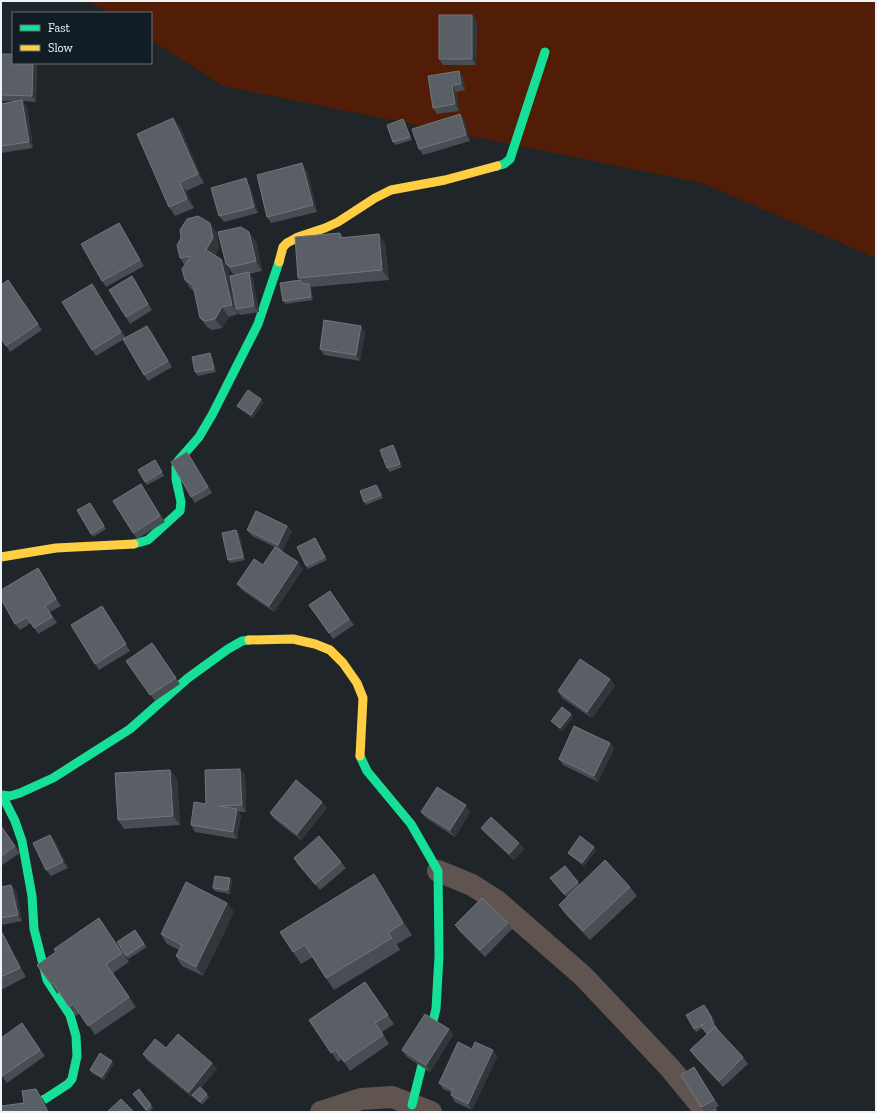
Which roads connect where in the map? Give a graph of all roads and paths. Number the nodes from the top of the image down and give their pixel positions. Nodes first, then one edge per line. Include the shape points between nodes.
1 (545, 52) dead end
2 (1, 557) edge
3 (1, 795) edge
4 (438, 871) junction
5 (421, 1108) edge
6 (12, 1112) edge
7 (321, 1112) edge
8 (706, 1112) edge

1 - 2 street via 509,162 437,182 392,190 344,219 286,244 281,251 258,324 212,415 199,436 178,461 175,473 181,507 177,516 148,540 140,543 56,548
3 - 4 street via 20,793 53,778 130,729 188,678 242,641 293,639 330,650 357,683 363,698 360,757 367,771 411,824
3 - 6 street via 22,841 32,896 34,929 47,980 70,1015 76,1036 77,1056 72,1079 68,1084 45,1098
4 - 5 street via 439,956 436,1009 424,1060
4 - 8 street via 472,885 497,900 583,976 670,1068
5 - 7 street via 392,1097 361,1099

